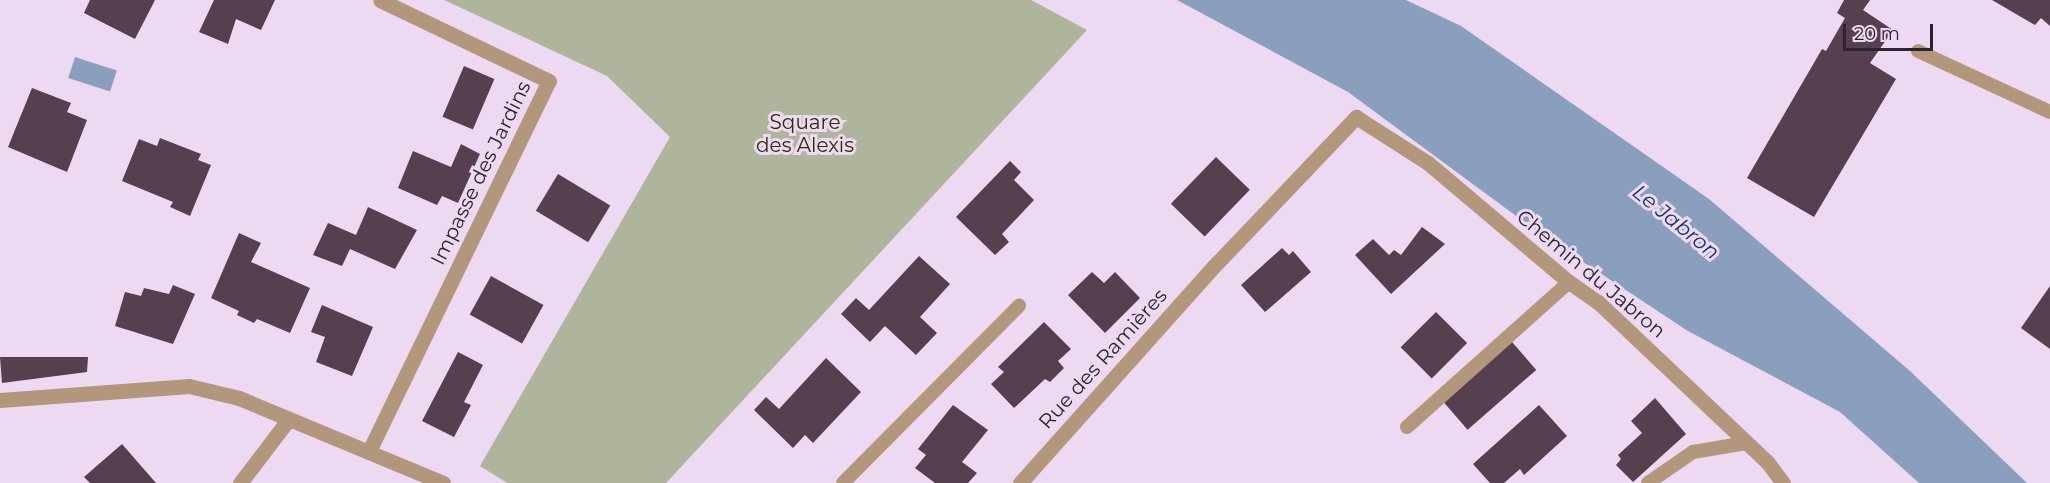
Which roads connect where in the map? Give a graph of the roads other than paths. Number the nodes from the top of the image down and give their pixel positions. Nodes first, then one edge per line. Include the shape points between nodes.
1 (380, 0) edge
2 (1918, 51) dead end
3 (2050, 112) edge
4 (1356, 117) joint
5 (1569, 282) junction
6 (1019, 306) dead end
7 (0, 400) edge
8 (288, 420) junction
9 (1407, 427) dead end
10 (1746, 442) junction
11 (369, 451) junction
12 (240, 483) edge
13 (443, 483) edge
14 (843, 483) edge
15 (1020, 483) edge
16 (1648, 483) edge
17 (1783, 483) edge

1 - 11 street, Impasse des Jardins via 549,81
2 - 3 lane
4 - 5 street, Chemin du Jabron via 1428,163
4 - 15 street, Rue des Ramières via 1217,263
5 - 9 lane
5 - 10 street, Chemin du Jabron via 1598,302
6 - 14 lane
7 - 8 street via 189,386 239,398
8 - 11 street
8 - 12 street
10 - 16 lane via 1693,453
10 - 17 street, Chemin du Jabron
11 - 13 street

